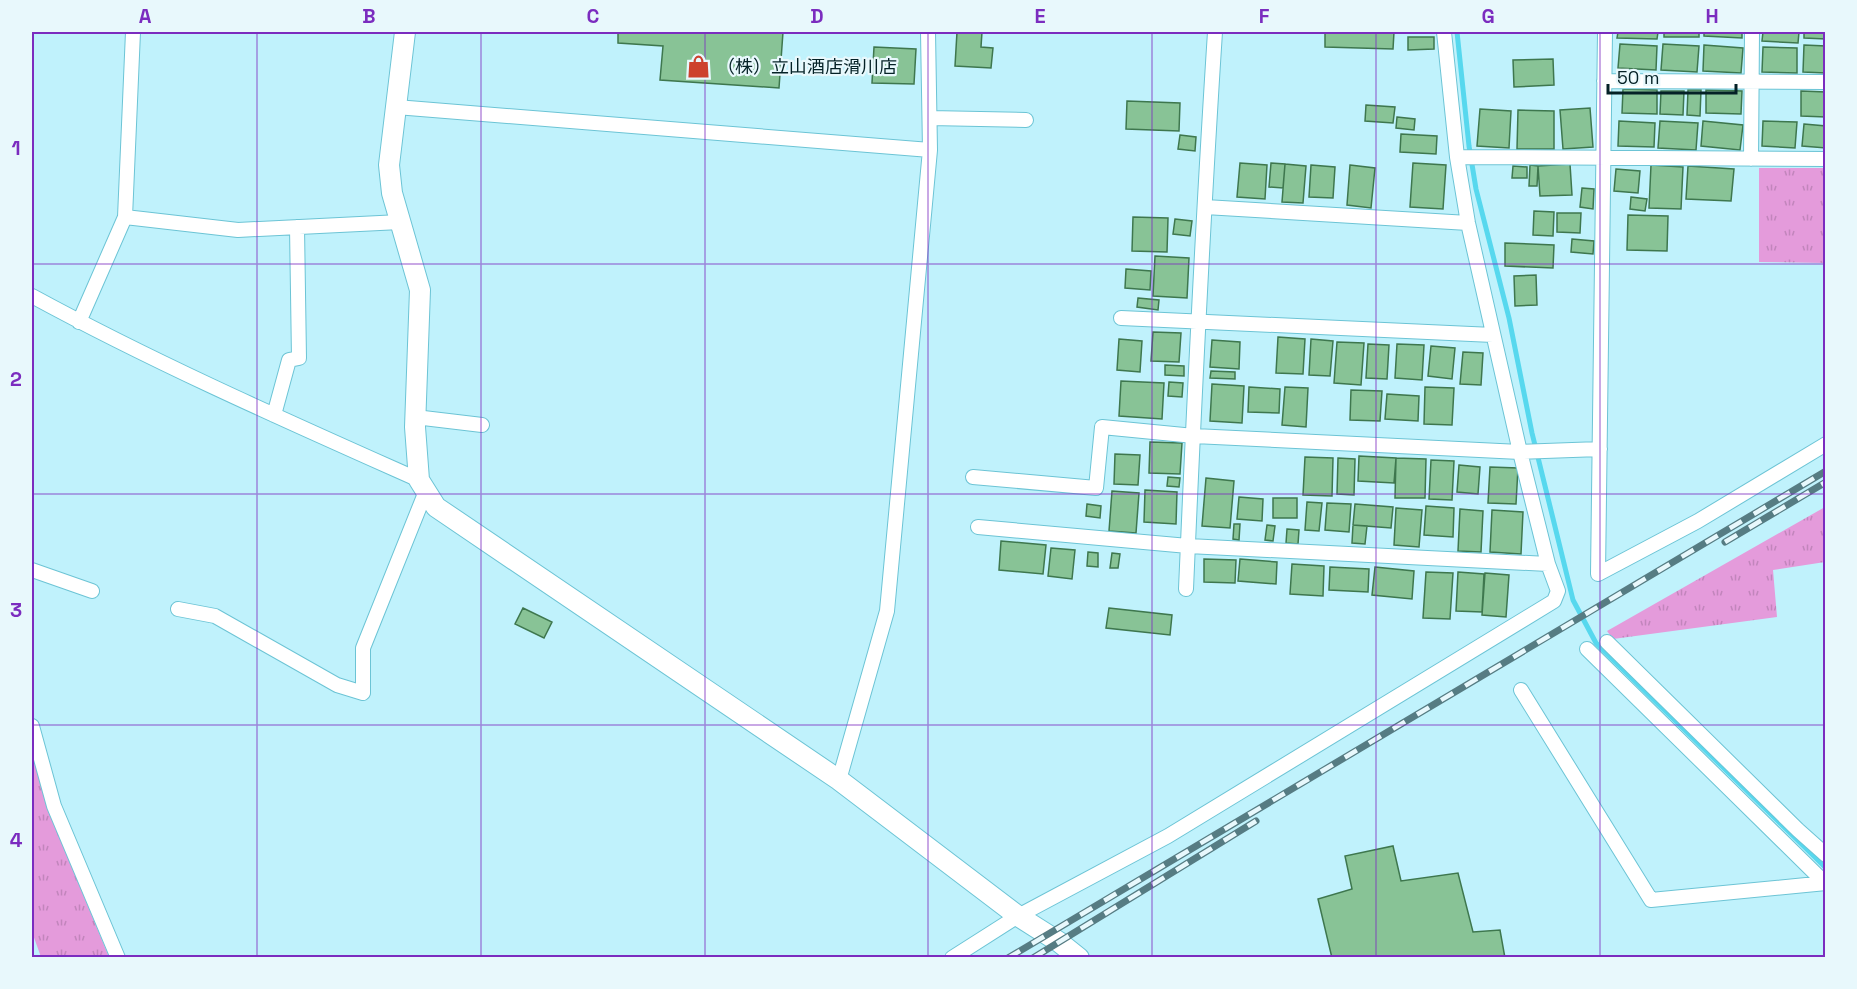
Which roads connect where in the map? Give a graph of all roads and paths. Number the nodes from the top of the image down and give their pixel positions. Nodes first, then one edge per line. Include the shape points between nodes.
1 (133, 32) edge
2 (405, 32) edge
3 (928, 32) edge
4 (1215, 32) edge
5 (1444, 32) edge
6 (1605, 32) edge
7 (1752, 32) edge
8 (1604, 81) junction
9 (1752, 82) junction
10 (1826, 82) edge
11 (396, 107) junction
12 (930, 118) junction
13 (1026, 120) dead end
14 (930, 150) junction
15 (1458, 157) junction
16 (1602, 157) junction
17 (1750, 159) junction
18 (1826, 159) edge
19 (1205, 207) junction
20 (125, 217) junction
21 (400, 222) junction
22 (1468, 223) junction
23 (297, 227) junction
24 (32, 296) edge
25 (1121, 318) dead end
26 (1197, 321) junction
27 (79, 322) junction
28 (1493, 334) junction
29 (274, 415) junction
30 (415, 417) junction
31 (482, 425) dead end
32 (1194, 436) junction
33 (1826, 444) edge
34 (1600, 449) junction
35 (1520, 452) junction
36 (972, 477) dead end
37 (422, 486) junction
38 (978, 527) dead end
39 (1188, 546) junction
40 (1548, 564) junction
41 (32, 570) edge
42 (1186, 589) dead end
43 (92, 591) dead end
44 (178, 609) dead end
45 (1607, 642) dead end
46 (1587, 649) dead end
47 (1521, 690) dead end
48 (32, 726) edge
49 (839, 780) junction
50 (1826, 855) edge
51 (1825, 883) edge
52 (1018, 916) junction
53 (118, 957) edge
54 (952, 957) edge
55 (1079, 957) edge

1 - 20 street
2 - 11 street
3 - 12 street
4 - 19 street
5 - 15 street
6 - 8 street
7 - 9 street
8 - 9 street
8 - 16 street
9 - 10 street
9 - 17 street
11 - 14 street
11 - 21 street via 389,165
12 - 13 street
12 - 14 street
14 - 49 street via 887,611
15 - 16 street
15 - 22 street
16 - 17 street
16 - 34 street
17 - 18 street
19 - 22 street
19 - 26 street
20 - 23 street via 238,230
20 - 27 street
21 - 23 street
21 - 30 street via 420,290
22 - 28 street
23 - 29 street via 299,358 289,360
24 - 27 street
25 - 26 street
26 - 28 street
26 - 32 street
27 - 29 street
28 - 35 street
29 - 37 street
30 - 31 street
30 - 37 street
32 - 35 street
32 - 36 street via 1102,427 1096,488
32 - 39 street
33 - 34 street via 1698,521 1598,574
34 - 35 street
35 - 40 street
37 - 44 street via 363,648 363,693 337,686 215,616
37 - 49 street via 436,507
38 - 39 street
39 - 40 street
39 - 42 street
40 - 52 street via 1558,591 1554,601 1168,836
41 - 43 street
45 - 50 street
46 - 51 street
47 - 51 street via 1651,900
48 - 53 street via 54,806
49 - 52 street
52 - 54 street
52 - 55 street

